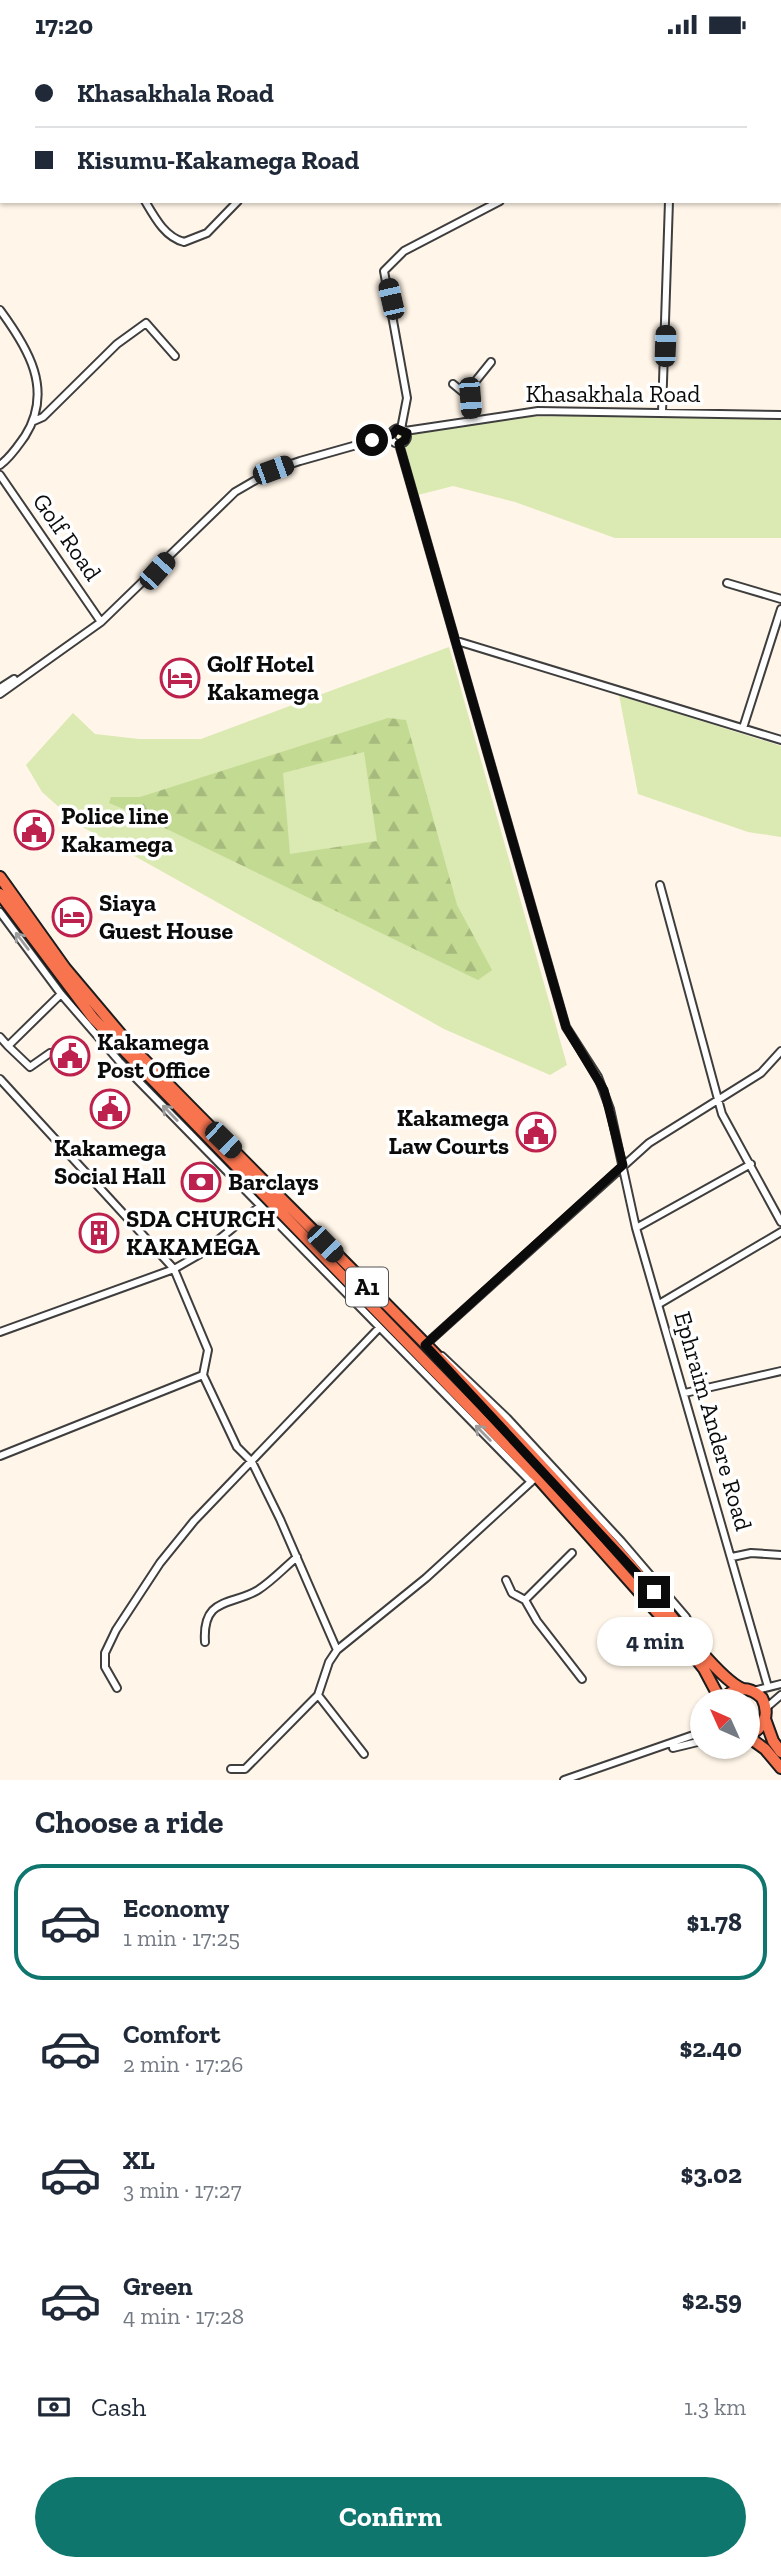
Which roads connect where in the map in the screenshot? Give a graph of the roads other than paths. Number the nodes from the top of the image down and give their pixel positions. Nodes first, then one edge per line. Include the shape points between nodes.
1 (146, 203) edge
2 (235, 203) edge
3 (496, 203) edge
4 (669, 203) edge
5 (0, 310) edge
6 (175, 356) dead end
7 (491, 362) dead end
8 (453, 383) dead end
9 (470, 398) junction
10 (662, 412) junction
11 (781, 415) edge
12 (471, 419) junction
13 (34, 421) junction
14 (403, 430) junction
15 (391, 435) junction
16 (399, 444) junction
17 (0, 465) edge
18 (0, 475) edge
19 (727, 583) dead end
20 (781, 599) edge
21 (781, 609) edge
22 (102, 622) junction
23 (457, 641) junction
24 (37, 666) junction
25 (0, 688) edge
26 (0, 694) edge
27 (743, 728) junction
28 (781, 740) edge
29 (0, 877) edge
30 (660, 885) dead end
31 (0, 894) edge
32 (0, 912) edge
33 (61, 994) junction
34 (0, 1037) edge
35 (8, 1046) junction
36 (781, 1051) edge
37 (50, 1053) dead end
38 (0, 1079) edge
39 (719, 1098) junction
40 (215, 1146) junction
41 (751, 1164) junction
42 (623, 1165) junction
43 (221, 1166) junction
44 (259, 1206) junction
45 (781, 1222) edge
46 (636, 1228) junction
47 (781, 1232) edge
48 (174, 1269) junction
49 (659, 1304) junction
50 (379, 1328) junction
51 (0, 1332) edge
52 (425, 1345) junction
53 (781, 1371) edge
54 (204, 1375) junction
55 (685, 1393) junction
56 (0, 1456) edge
57 (252, 1462) junction
58 (534, 1480) junction
59 (572, 1553) dead end
60 (781, 1555) edge
61 (732, 1556) junction
62 (297, 1557) junction
63 (506, 1580) dead end
64 (525, 1600) junction
65 (205, 1642) dead end
66 (337, 1650) junction
67 (582, 1679) dead end
68 (781, 1684) edge
69 (768, 1687) junction
70 (117, 1688) dead end
71 (715, 1689) edge
72 (745, 1689) edge
73 (755, 1689) edge
74 (318, 1695) junction
75 (781, 1695) edge
76 (760, 1697) edge
77 (766, 1713) junction
78 (760, 1728) edge
79 (690, 1737) edge
80 (690, 1744) edge
81 (760, 1745) edge
82 (781, 1752) edge
83 (364, 1754) dead end
84 (647, 1754) junction
85 (781, 1768) edge
86 (230, 1769) dead end
87 (565, 1780) edge

1 - 2 street via 171,236 184,242 207,233
3 - 14 street via 404,251 384,271 407,398
4 - 10 street
5 - 13 street via 29,353 38,379
6 - 13 street via 146,323
7 - 9 street via 470,388
8 - 9 street
9 - 12 street
10 - 11 street, Khasakhala Road
10 - 12 street, Khasakhala Road via 538,411
12 - 14 street, Khasakhala Road
13 - 17 street via 10,458
14 - 15 street
14 - 16 street via 405,440
15 - 16 street
15 - 22 street via 282,467 235,492
16 - 23 street, Ephraim Andere Road
18 - 22 street, Golf Road
19 - 20 street
21 - 27 street
22 - 24 street
23 - 27 street
23 - 42 street, Ephraim Andere Road via 566,1027 604,1090
24 - 25 street
24 - 26 street
27 - 28 street
29 - 52 highway, A1 via 65,968 129,1044
30 - 39 street
31 - 40 highway, A1 via 93,1018
33 -> 32 street
33 - 35 street
43 -> 33 street
34 - 35 street
35 - 37 street via 30,1067
36 - 39 street via 771,1065
38 - 48 street
39 - 41 street via 722,1114
39 - 42 street via 658,1136
40 - 43 street
40 - 58 highway, A1
41 - 45 street
41 - 46 street
42 - 46 street, Ephraim Andere Road
42 - 52 street
43 - 44 street
44 - 48 street via 202,1253
44 - 50 street
46 - 49 street, Ephraim Andere Road
47 - 49 street
48 - 51 street
48 - 54 street via 208,1350
49 - 55 street, Ephraim Andere Road
50 - 57 street
58 -> 50 street
52 - 72 highway, A1 via 615,1547 702,1653 730,1683
53 - 55 street
54 - 56 street
54 - 57 street via 237,1447
55 - 61 street, Ephraim Andere Road
57 - 62 street
57 - 70 street via 194,1521 116,1630 104,1662
58 - 66 street via 426,1578
58 - 71 highway, A1 via 667,1623
59 - 64 street
60 - 61 street
61 - 69 street, Ephraim Andere Road
62 - 65 street via 261,1588 225,1601 211,1613 204,1627
62 - 66 street
63 - 64 street via 512,1593
64 - 67 street
66 - 74 street
68 - 69 street
69 - 73 street
74 - 83 street
74 - 86 street via 245,1769
75 - 77 street
76 - 77 highway
77 - 78 highway
77 - 82 highway via 772,1741
79 - 84 street
80 - 84 street
81 - 85 highway
84 - 87 street

